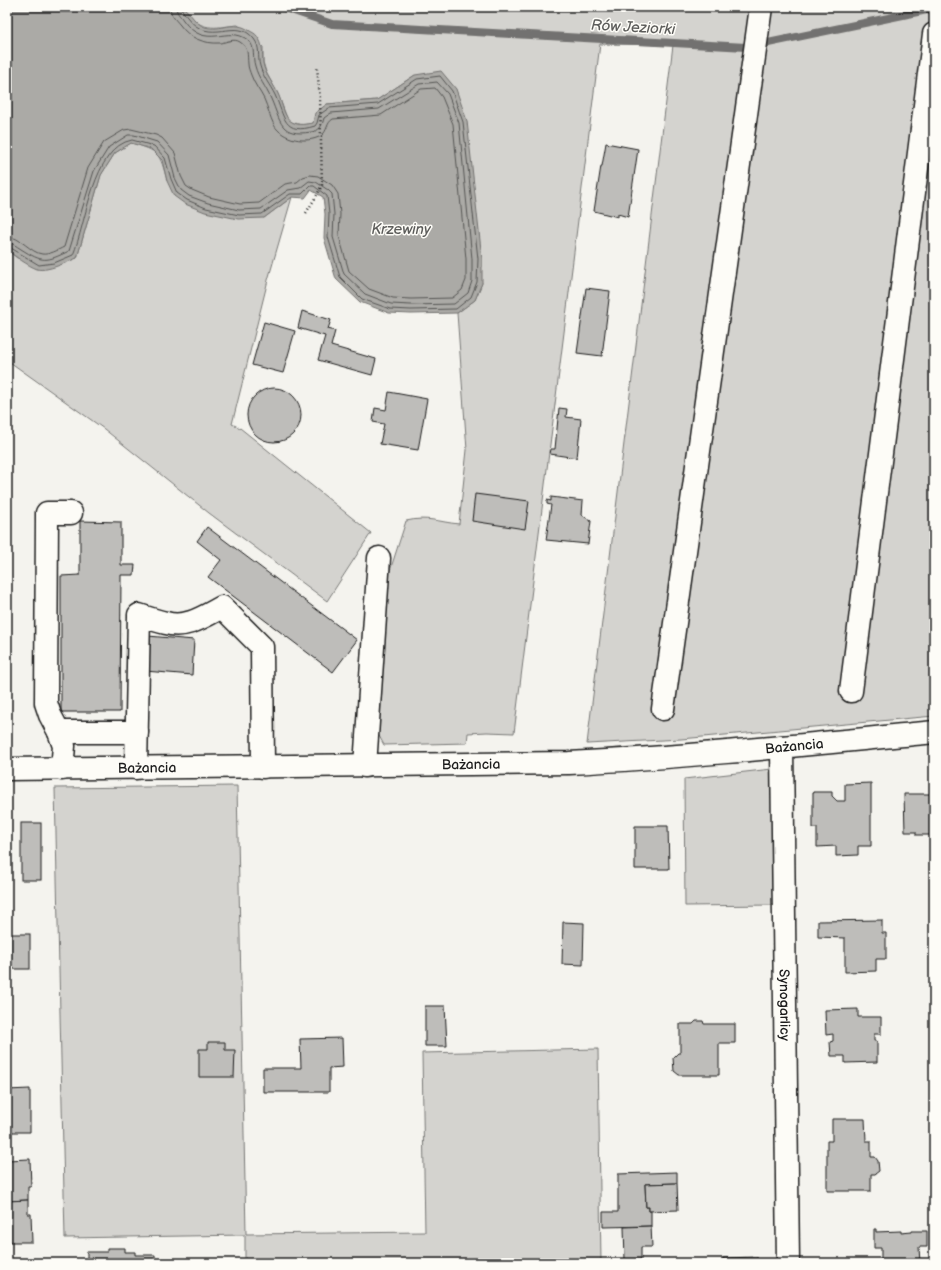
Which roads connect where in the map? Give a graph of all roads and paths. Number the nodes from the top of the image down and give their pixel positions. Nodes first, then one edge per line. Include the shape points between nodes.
1 (761, 7) edge
2 (934, 34) edge
3 (317, 67) dead end
4 (306, 213) dead end
5 (71, 513) dead end
6 (379, 558) dead end
7 (851, 692) dead end
8 (663, 709) dead end
9 (59, 732) junction
10 (137, 732) junction
11 (934, 732) edge
12 (782, 747) junction
13 (365, 766) junction
14 (263, 767) junction
15 (136, 768) junction
16 (7, 769) edge
17 (62, 769) junction
18 (788, 1263) edge

1 - 8 street
2 - 7 street
3 - 4 path via 322,185
5 - 9 street via 47,513 46,703
6 - 13 street
9 - 10 street
9 - 17 street via 64,746
10 - 14 street via 139,616 168,624 182,624 196,621 222,607 262,647
10 - 15 street
11 - 12 street, Bażancia
12 - 13 street, Bażancia via 576,763
12 - 18 street, Synogarlicy
13 - 14 street, Bażancia
14 - 15 street, Bażancia
15 - 17 street, Bażancia
16 - 17 street, Bażancia

